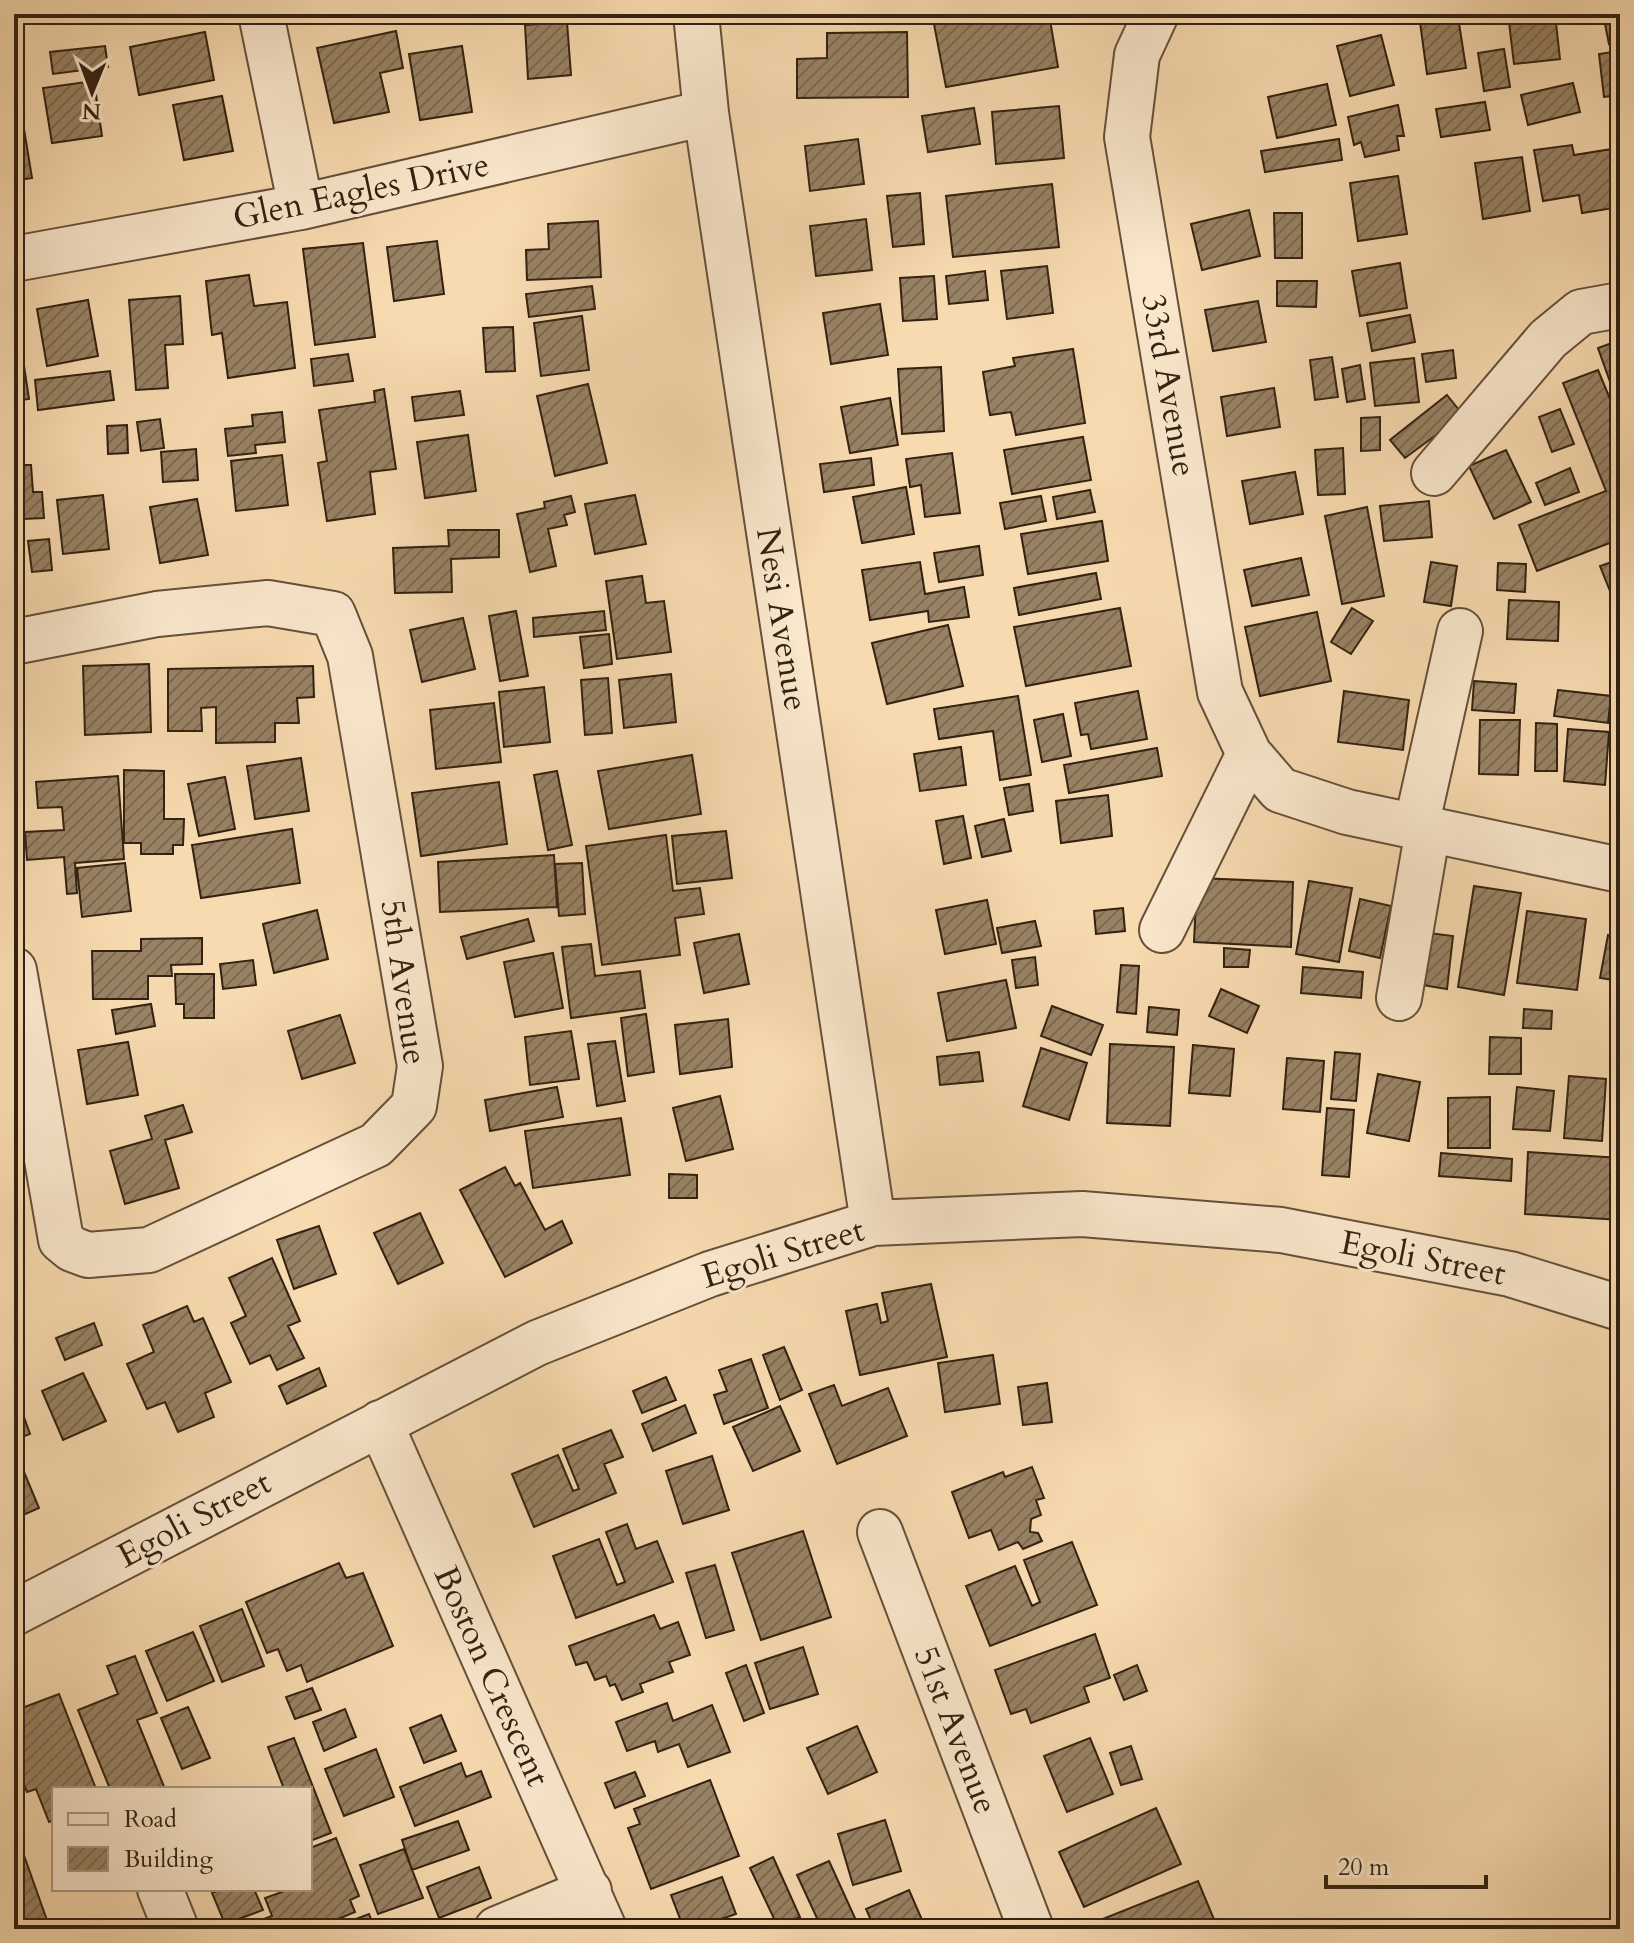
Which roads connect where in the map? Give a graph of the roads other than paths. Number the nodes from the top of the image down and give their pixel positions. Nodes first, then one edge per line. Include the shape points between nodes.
1 (261, 14) edge
2 (696, 14) edge
3 (1156, 14) edge
4 (706, 113) junction
5 (301, 207) junction
6 (14, 259) edge
7 (1601, 308) edge
8 (1434, 473) dead end
9 (1460, 631) dead end
10 (14, 642) edge
11 (1249, 754) junction
12 (1422, 828) junction
13 (1620, 870) edge
14 (1162, 930) dead end
15 (14, 970) edge
16 (1399, 998) dead end
17 (873, 1223) junction
18 (1619, 1306) edge
19 (380, 1423) junction
20 (880, 1532) dead end
21 (14, 1613) edge
22 (161, 1891) edge
23 (596, 1910) edge
24 (176, 1929) edge
25 (497, 1929) edge
26 (1031, 1929) edge

1 - 5 street
2 - 4 street, Nesi Avenue
3 - 11 street, 33rd Avenue via 1137,55 1127,137 1220,692
4 - 5 street, Glen Eagles Drive
4 - 17 street, Nesi Avenue
5 - 6 street, Glen Eagles Drive
7 - 8 street via 1548,339
9 - 12 street
10 - 15 street, 5th Avenue via 157,614 268,603 333,614 350,656 418,1051 414,1106 376,1145 149,1250 88,1255 61,1240
11 - 12 street, 33rd Avenue via 1280,790
11 - 14 street
12 - 13 street, 33rd Avenue
12 - 16 street
17 - 18 street, Egoli Street via 1082,1214 1281,1230 1510,1274
17 - 19 street, Egoli Street via 710,1274 551,1337
19 - 21 street, Egoli Street
19 - 23 street, Boston Crescent
20 - 26 street, 51st Avenue
22 - 24 street
23 - 25 street

